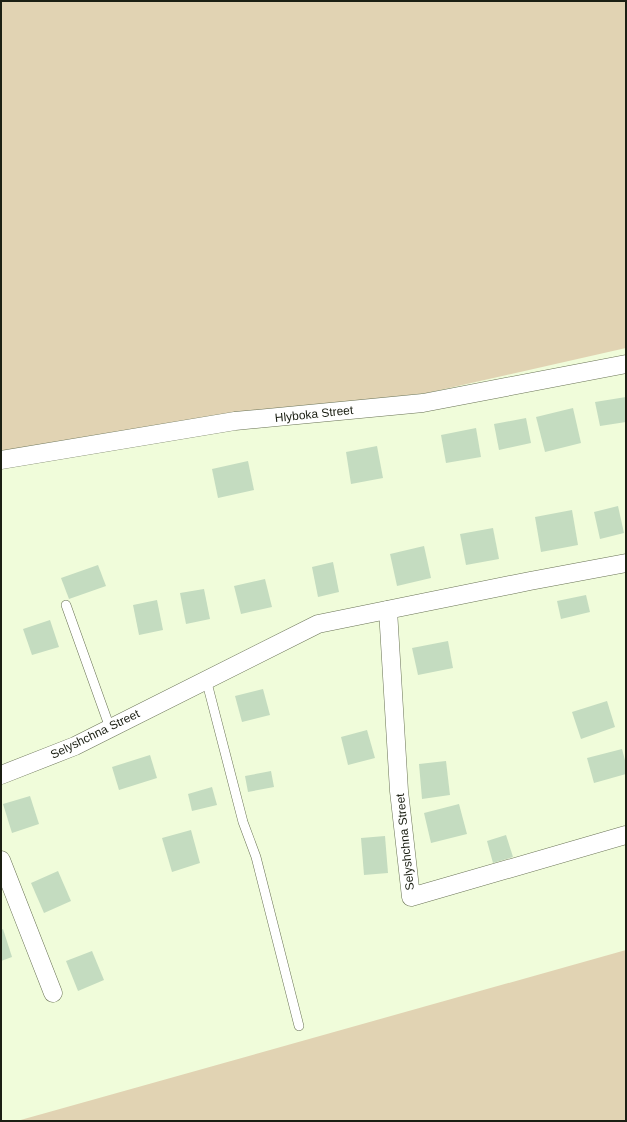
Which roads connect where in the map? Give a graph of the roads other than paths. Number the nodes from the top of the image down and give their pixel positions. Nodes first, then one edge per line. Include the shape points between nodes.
1 (626, 364) edge
2 (1, 460) edge
3 (626, 563) edge
4 (66, 605) dead end
5 (388, 610) junction
6 (206, 679) junction
7 (110, 728) junction
8 (1, 775) edge
9 (626, 835) edge
10 (1, 860) edge
11 (53, 993) dead end
12 (300, 1026) dead end

1 - 2 street, Hlyboka Street via 423,403 235,421
3 - 5 street, Selyshchna Street
4 - 7 lane
5 - 6 street, Selyshchna Street via 318,624
5 - 9 street, Selyshchna Street via 399,791 411,897
6 - 7 street, Selyshchna Street
6 - 12 lane
7 - 8 street, Selyshchna Street via 75,746
10 - 11 street

